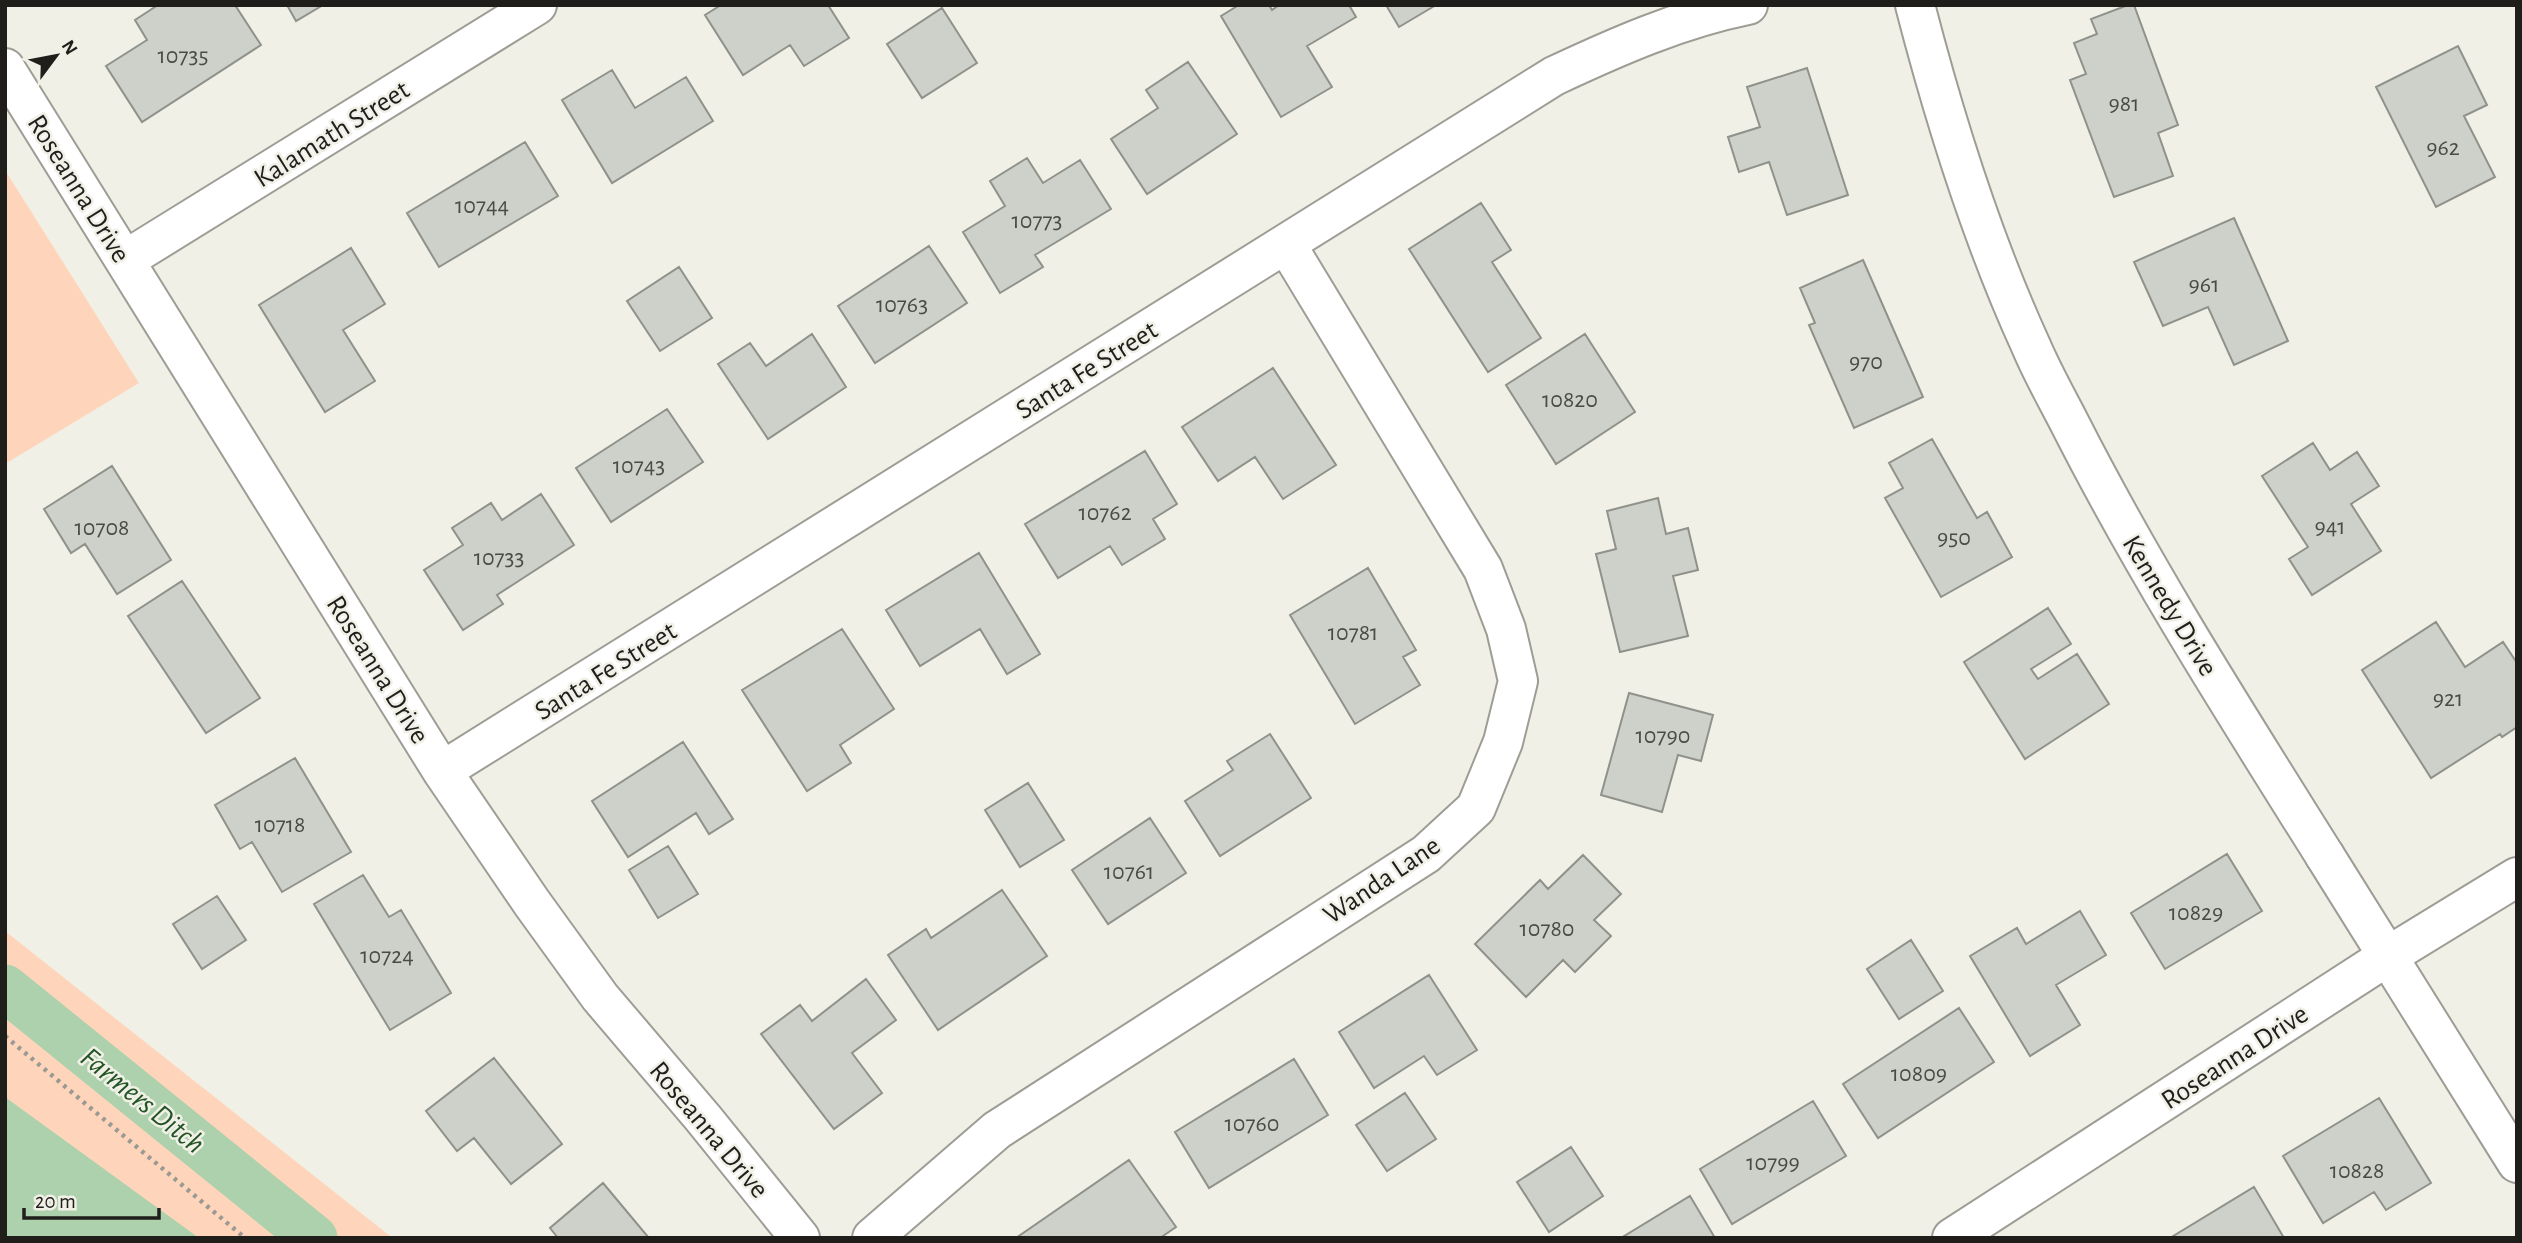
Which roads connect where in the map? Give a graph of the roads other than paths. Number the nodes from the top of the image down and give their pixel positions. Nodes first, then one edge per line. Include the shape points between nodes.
1 (537, 5) edge
2 (1748, 5) edge
3 (1915, 5) edge
4 (5, 68) edge
5 (1286, 244) junction
6 (125, 260) junction
7 (442, 771) junction
8 (2517, 877) edge
9 (2388, 956) junction
10 (2517, 1163) edge
11 (800, 1238) edge
12 (872, 1238) edge
13 (1952, 1238) edge

1 - 6 street, Kalamath Street
2 - 5 street, Santa Fe Street via 1630,41 1553,76
3 - 9 street, Kennedy Drive via 1951,135 2031,347 2099,481 2184,629
4 - 6 street, Roseanna Drive
5 - 7 street, Santa Fe Street
5 - 12 street, Wanda Lane via 1483,569 1506,629 1518,681 1499,753 1476,808 1426,854 997,1130
6 - 7 street, Roseanna Drive
7 - 11 street, Roseanna Drive via 600,997
8 - 9 street, Roseanna Drive
9 - 10 street, Kennedy Drive
9 - 13 street, Roseanna Drive

